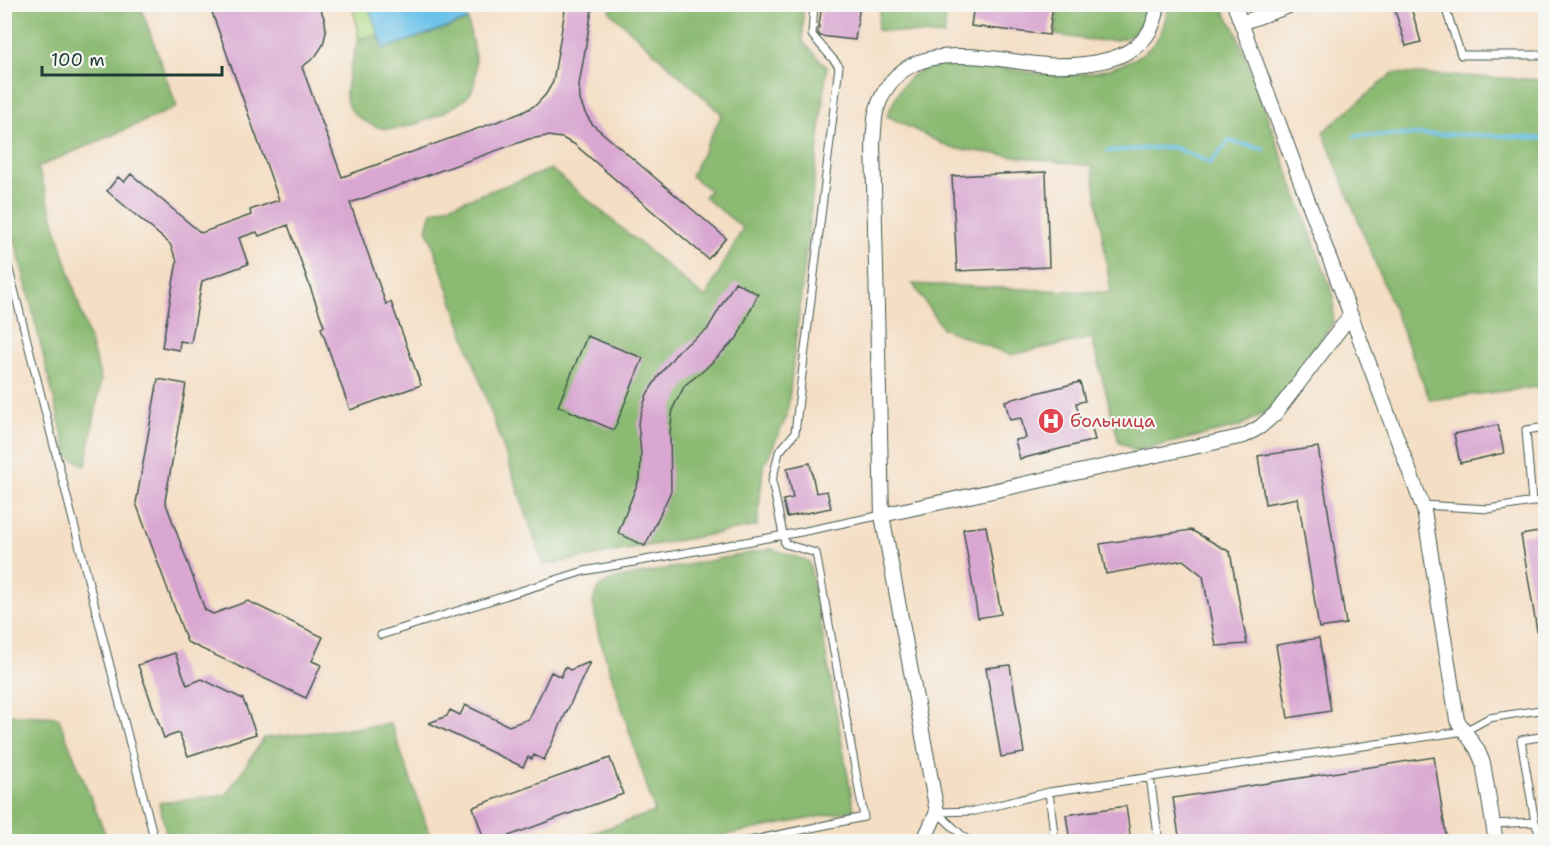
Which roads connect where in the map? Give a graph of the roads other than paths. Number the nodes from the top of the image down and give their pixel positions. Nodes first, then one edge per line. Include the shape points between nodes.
1 (814, 4) edge
2 (1158, 4) edge
3 (1234, 4) edge
4 (1294, 4) edge
5 (1444, 4) edge
6 (1241, 23) junction
7 (1545, 55) edge
8 (4, 250) edge
9 (1350, 316) junction
10 (1545, 427) edge
11 (1545, 500) edge
12 (1532, 502) junction
13 (1422, 505) junction
14 (882, 515) junction
15 (784, 535) junction
16 (381, 635) dead end
17 (1545, 709) edge
18 (1465, 731) junction
19 (1545, 736) edge
20 (1150, 777) junction
21 (1049, 792) junction
22 (937, 812) junction
23 (1535, 822) junction
24 (1493, 824) junction
25 (155, 842) edge
26 (744, 842) edge
27 (923, 842) edge
28 (969, 842) edge
29 (1055, 842) edge
30 (1159, 842) edge
31 (1496, 842) edge
32 (1542, 842) edge

1 - 15 lane via 812,34 839,66 795,433 779,452 772,481
2 - 14 street via 1153,28 1143,42 1106,61 1048,65 942,55 902,71 886,88 876,113 873,144
3 - 6 street
4 - 6 street
5 - 7 lane via 1461,55
6 - 9 street
8 - 25 lane
9 - 13 street
9 - 14 street via 1275,414 1244,436
10 - 12 lane via 1526,430
11 - 12 lane
12 - 13 lane via 1488,509
13 - 18 street via 1457,720
14 - 15 lane
14 - 22 street
15 - 16 lane via 584,571
15 - 26 lane via 785,544 816,553 864,817
17 - 18 lane via 1489,718
18 - 20 lane
18 - 24 street via 1482,763
19 - 23 lane via 1521,741
20 - 21 lane
20 - 30 lane
21 - 22 lane via 975,811
21 - 29 lane
22 - 27 street
22 - 28 lane
23 - 24 lane
23 - 32 lane
24 - 31 street

